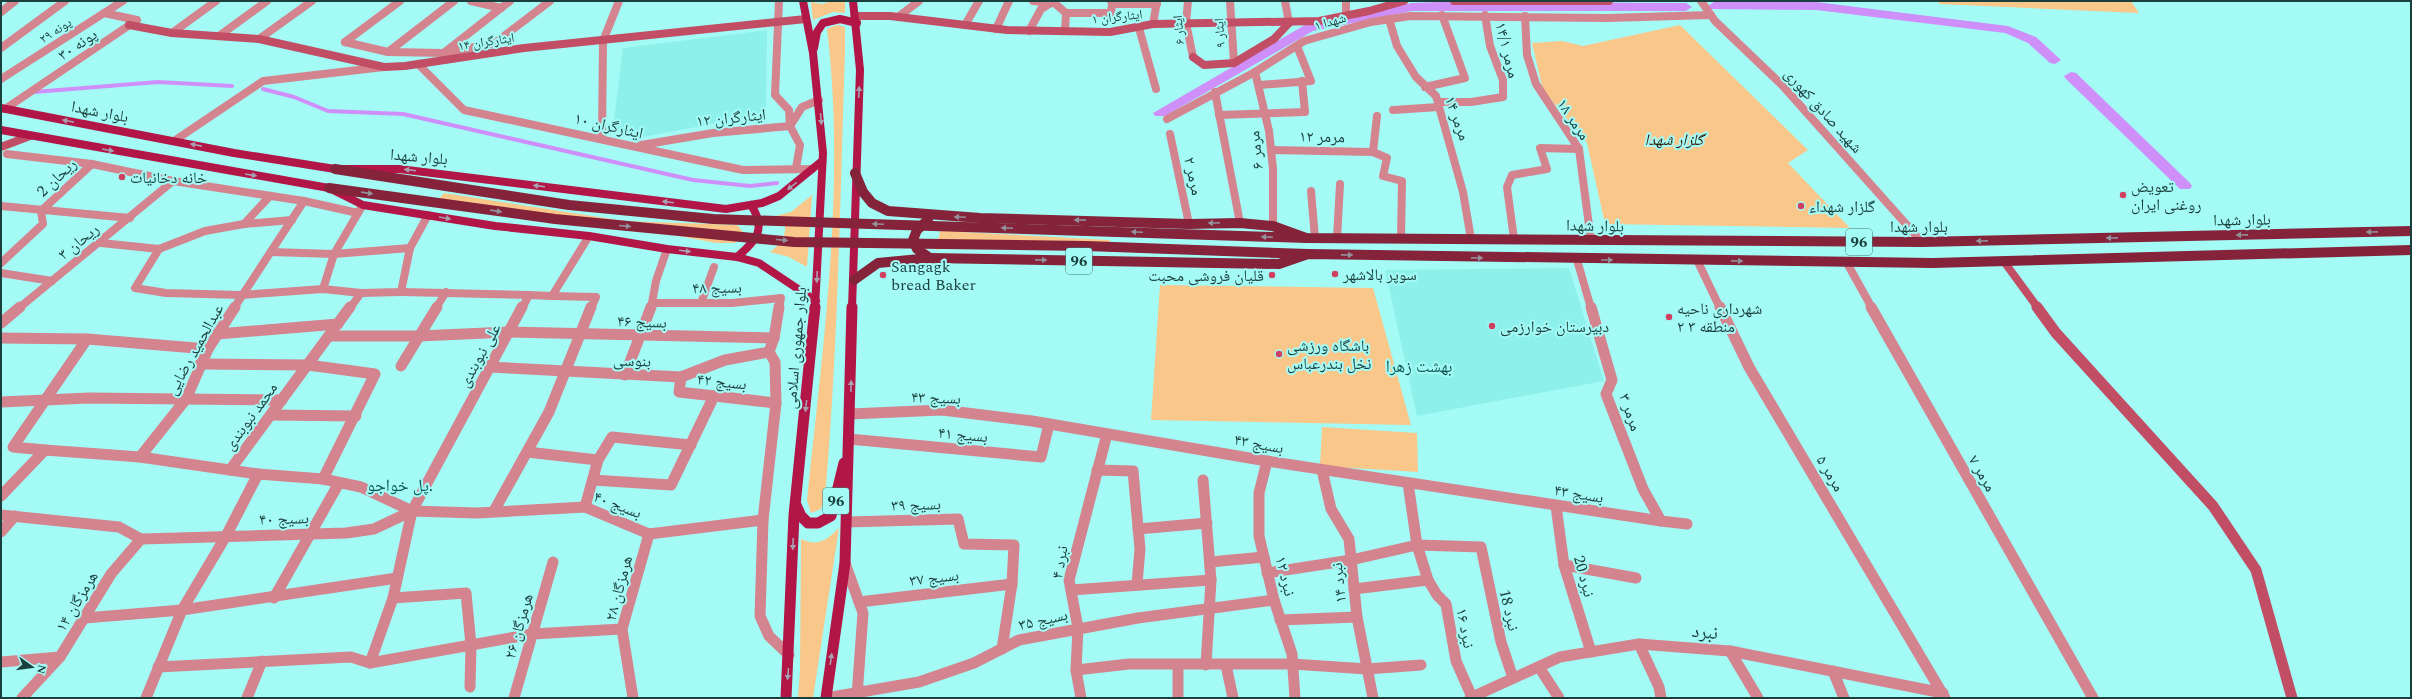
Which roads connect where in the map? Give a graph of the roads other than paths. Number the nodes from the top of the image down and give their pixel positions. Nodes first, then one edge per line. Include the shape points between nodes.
1 (15, 1) edge
2 (65, 1) edge
3 (123, 1) edge
4 (216, 1) edge
5 (267, 1) edge
6 (312, 1) edge
7 (400, 1) edge
8 (454, 1) edge
9 (471, 1) edge
10 (510, 1) edge
11 (550, 1) edge
12 (619, 1) edge
13 (779, 1) edge
14 (803, 1) edge
15 (853, 1) edge
16 (919, 1) edge
17 (979, 1) edge
18 (1010, 1) edge
19 (1033, 1) edge
20 (1188, 1) edge
21 (1230, 1) edge
22 (1285, 1) edge
23 (1346, 1) edge
24 (1404, 1) edge
25 (1454, 1) edge
26 (1610, 1) edge
27 (1701, 1) edge
28 (1052, 2) edge
29 (1550, 2) edge
30 (1111, 3) edge
31 (1157, 3) edge
32 (501, 8) junction
33 (1, 11) edge
34 (104, 13) junction
35 (1066, 13) junction
36 (1346, 15) junction
37 (1711, 15) junction
38 (1442, 16) junction
39 (1485, 16) junction
40 (1525, 16) junction
41 (898, 17) junction
42 (806, 19) junction
43 (1389, 19) junction
44 (856, 20) junction
45 (777, 22) junction
46 (1230, 22) junction
47 (1186, 23) junction
48 (1289, 23) junction
49 (1153, 24) junction
50 (129, 25) junction
51 (965, 25) junction
52 (1139, 28) junction
53 (996, 29) junction
54 (1029, 30) junction
55 (1065, 31) junction
56 (172, 33) junction
57 (219, 36) junction
58 (259, 39) junction
59 (603, 41) junction
60 (1297, 46) junction
61 (1, 48) edge
62 (388, 52) junction
63 (444, 53) junction
64 (814, 53) junction
65 (1234, 62) junction
66 (418, 64) junction
67 (384, 68) junction
68 (1256, 72) junction
69 (1, 79) edge
70 (1302, 81) junction
71 (1259, 85) junction
72 (1425, 87) junction
73 (1156, 89) dead end
74 (1215, 92) junction
75 (819, 100) junction
76 (1439, 105) junction
77 (3, 109) edge
78 (1393, 110) dead end
79 (1265, 112) junction
80 (1219, 115) junction
81 (1377, 116) dead end
82 (1168, 119) dead end
83 (790, 126) junction
84 (1, 130) edge
85 (1170, 134) dead end
86 (30, 136) junction
87 (602, 138) junction
88 (174, 141) junction
89 (635, 146) junction
90 (1579, 149) junction
91 (4, 150) edge
92 (1271, 150) junction
93 (1373, 152) junction
94 (822, 160) junction
95 (92, 164) junction
96 (796, 168) junction
97 (335, 169) junction
98 (812, 170) junction
99 (855, 173) junction
100 (173, 181) junction
101 (1340, 184) dead end
102 (329, 188) junction
103 (1312, 191) dead end
104 (270, 196) junction
105 (304, 202) junction
106 (363, 205) junction
107 (751, 205) junction
108 (1, 206) edge
109 (41, 211) junction
110 (358, 213) junction
111 (428, 215) junction
112 (940, 216) junction
113 (130, 218) junction
114 (292, 220) junction
115 (1240, 223) junction
116 (244, 224) junction
117 (1189, 224) junction
118 (1273, 226) junction
119 (2411, 231) edge
120 (589, 236) junction
121 (1311, 238) junction
122 (1337, 238) junction
123 (1401, 238) junction
124 (1471, 239) junction
125 (1514, 240) junction
126 (1591, 241) junction
127 (1922, 242) junction
128 (101, 243) junction
129 (159, 248) junction
130 (410, 248) junction
131 (667, 249) junction
132 (2411, 250) edge
133 (271, 252) junction
134 (334, 254) junction
135 (1308, 254) junction
136 (737, 257) junction
137 (930, 258) junction
138 (1577, 260) junction
139 (1697, 260) junction
140 (2005, 262) junction
141 (1, 263) edge
142 (1847, 263) junction
143 (714, 267) dead end
144 (1, 273) edge
145 (854, 280) junction
146 (52, 281) junction
147 (323, 289) junction
148 (402, 292) junction
149 (446, 292) junction
150 (361, 293) junction
151 (529, 295) junction
152 (241, 296) junction
153 (552, 296) junction
154 (816, 301) junction
155 (653, 303) junction
156 (701, 303) junction
157 (1, 323) edge
158 (338, 324) junction
159 (509, 332) junction
160 (578, 333) junction
161 (217, 334) junction
162 (329, 336) junction
163 (420, 336) junction
164 (638, 336) junction
165 (774, 338) junction
166 (2, 339) edge
167 (87, 339) junction
168 (208, 349) junction
169 (769, 352) junction
170 (200, 364) junction
171 (308, 365) junction
172 (401, 366) dead end
173 (489, 367) junction
174 (566, 373) junction
175 (625, 375) junction
176 (681, 377) junction
177 (714, 396) junction
178 (186, 399) junction
179 (282, 400) junction
180 (43, 401) junction
181 (1, 402) edge
182 (776, 403) junction
183 (850, 414) junction
184 (271, 415) junction
185 (356, 416) junction
186 (1049, 424) junction
187 (1107, 434) junction
188 (850, 439) junction
189 (691, 445) junction
190 (45, 450) junction
191 (527, 452) junction
192 (140, 457) junction
193 (598, 460) junction
194 (1267, 461) junction
195 (230, 470) junction
196 (1097, 470) junction
197 (1322, 470) junction
198 (258, 474) junction
199 (323, 479) junction
200 (593, 480) junction
201 (1203, 480) dead end
202 (339, 482) junction
203 (1408, 482) junction
204 (1, 495) edge
205 (796, 505) junction
206 (1556, 506) junction
207 (585, 507) junction
208 (412, 511) junction
209 (494, 511) junction
210 (1, 515) edge
211 (15, 516) junction
212 (763, 520) junction
213 (1661, 521) junction
214 (847, 522) junction
215 (1207, 523) junction
216 (1687, 524) dead end
217 (1138, 529) junction
218 (1, 532) edge
219 (310, 532) junction
220 (649, 534) junction
221 (226, 536) junction
222 (141, 539) junction
223 (1417, 545) junction
224 (1264, 557) junction
225 (1352, 560) junction
226 (553, 562) dead end
227 (1210, 562) junction
228 (845, 563) junction
229 (1564, 565) junction
230 (1268, 573) junction
231 (398, 578) junction
232 (1636, 578) dead end
233 (1211, 580) junction
234 (1428, 580) junction
235 (1012, 584) junction
236 (1137, 584) junction
237 (1354, 589) junction
238 (1071, 590) junction
239 (274, 598) junction
240 (393, 598) junction
241 (1274, 600) junction
242 (859, 602) junction
243 (1208, 609) junction
244 (182, 610) junction
245 (85, 618) junction
246 (1357, 618) junction
247 (1280, 620) junction
248 (1078, 628) junction
249 (622, 629) junction
250 (532, 634) junction
251 (1639, 644) junction
252 (471, 645) junction
253 (1002, 649) junction
254 (1730, 651) junction
255 (1591, 652) junction
256 (789, 655) junction
257 (60, 657) junction
258 (262, 661) junction
259 (1, 662) edge
260 (370, 663) junction
261 (1292, 664) junction
262 (1178, 665) junction
263 (1206, 665) junction
264 (1226, 665) junction
265 (1421, 665) dead end
266 (158, 667) junction
267 (1539, 667) junction
268 (1367, 669) junction
269 (1076, 670) junction
270 (1833, 672) junction
271 (1513, 678) junction
272 (470, 687) dead end
273 (857, 695) edge
274 (1944, 695) edge
275 (22, 698) edge
276 (146, 698) edge
277 (247, 698) edge
278 (514, 698) edge
279 (632, 698) edge
280 (786, 698) edge
281 (826, 698) edge
282 (1081, 698) edge
283 (1178, 698) edge
284 (1233, 698) edge
285 (1295, 698) edge
286 (1373, 698) edge
287 (1471, 698) edge
288 (1559, 698) edge
289 (1661, 698) edge
290 (1758, 698) edge
291 (1844, 698) edge
292 (2094, 698) edge
293 (2292, 698) edge

1 - 33 street
2 - 61 street
3 - 34 street, پونه ۲۹
4 - 56 street
5 - 57 street
6 - 58 street
7 - 62 street via 345,42
8 - 62 street
9 - 32 street
10 - 32 street
11 - 63 street via 495,44
12 - 59 street
13 - 45 street
14 - 42 main road, بلوار جمهوری اسلامی
15 - 44 main road, 96
16 - 41 street
17 - 51 street
18 - 53 street
19 - 28 street
20 - 47 street, ایثار ۶
21 - 46 street, ایثار ۹
22 - 48 street
23 - 36 street
24 - 36 street, ایثارگران ۱
25 - 29 street
26 - 29 street
27 - 37 street, شهید صادق کهوری
28 - 35 street
28 - 54 street via 1041,9
30 - 31 street
30 - 35 street via 1110,13
31 - 49 street
32 - 63 street
34 - 50 street, پونه ۳۰ via 137,20
34 - 69 street, پونه ۲۹
35 - 55 street
36 - 48 street, ایثارگران ۱
37 - 40 street, شهدا ۱ via 1608,18
37 - 127 street, شهید صادق کهوری via 1782,85
38 - 39 street, شهدا ۱
38 - 43 street, شهدا ۱
38 - 72 street via 1465,78
39 - 40 street, شهدا ۱
39 - 76 street, مرمر ۱۴/۱ via 1490,46 1503,80 1503,97
40 - 90 street, مرمر ۱۸ via 1525,41 1531,75 1539,94 1575,140
41 - 44 street, ایثارگران ۱
41 - 51 street, ایثارگران ۱
42 - 45 street, ایثارگران ۱۴
42 - 64 main road, بلوار جمهوری اسلامی
43 - 60 street, شهدا ۱ via 1336,31
43 - 72 street, مرمر ۱۴ via 1397,46
44 - 64 main road via 840,19 823,23 817,32
99 -> 44 main road, 96 via 860,70
45 - 59 street, ایثارگران ۱۴
45 - 83 street via 775,95 789,110
46 - 47 street, ایثارگران ۱
46 - 48 street, ایثارگران ۱
46 - 65 street, ایثار ۹
47 - 49 street, ایثارگران ۱
47 - 65 street, ایثار ۶ via 1193,57 1204,64
48 - 65 street via 1274,39
49 - 52 street, ایثارگران ۱
50 - 56 street, ایثارگران ۱۴
50 - 77 street, پونه ۳۰
51 - 53 street, ایثارگران ۱
52 - 55 street, ایثارگران ۱ via 1110,32
52 - 73 street
53 - 54 street, ایثارگران ۱
54 - 55 street, ایثارگران ۱
56 - 57 street, ایثارگران ۱۴
57 - 58 street, ایثارگران ۱۴
58 - 67 street, ایثارگران ۱۴
59 - 66 street, ایثارگران ۱۴ via 524,48
59 - 87 street
60 - 68 street, شهدا ۱
60 - 70 street via 1311,81
62 - 63 street
64 - 75 main road, بلوار جمهوری اسلامی
66 - 67 street, ایثارگران ۱۴
66 - 87 street, ایثارگران ۱۰ via 464,110
67 - 88 street via 263,81
68 - 71 street, مرمر ۶
68 - 74 street, شهدا ۱
70 - 71 street
70 - 79 street via 1305,112
71 - 79 street, مرمر ۶
72 - 76 street, مرمر ۱۴ via 1436,96
74 - 80 street
74 - 82 street, شهدا ۱
75 - 83 street, ایثارگران ۱۲ via 802,108
75 -> 94 main road, بلوار جمهوری اسلامی
76 - 78 street
76 - 124 street, مرمر ۱۴ via 1454,150
88 -> 77 main road, بلوار شهدا
79 - 80 street
79 - 92 street, مرمر ۶
80 - 115 street
81 - 93 street
83 - 89 street, ایثارگران ۱۲ via 712,133
83 - 96 street via 800,145
84 - 86 main road
85 - 117 street, مرمر ۲
86 - 91 street
86 -> 102 main road
87 - 89 street, ایثارگران ۱۰
97 -> 88 main road, بلوار شهدا
89 - 96 street, ایثارگران ۱۰ via 743,170
90 - 125 street via 1540,148 1547,169 1512,175 1507,187
90 - 126 street, مرمر ۱۸
91 - 95 street
92 - 93 street, مرمر ۱۲
92 - 118 street, مرمر ۶
93 - 123 street via 1387,158 1383,176 1402,181
94 - 98 main road, بلوار شهدا
94 -> 154 main road, بلوار جمهوری اسلامی
95 - 100 street
95 - 109 street, ریحان 2
96 - 98 street, ایثارگران ۱۰
107 -> 97 main road, بلوار شهدا via 726,209 399,169
121 -> 97 highway, بلوار شهدا, bridge via 713,219 569,205
98 -> 107 main road, بلوار شهدا via 779,196
99 - 112 highway, 96 via 863,192 879,208
99 - 145 main road
100 - 104 street
100 - 113 street, ریحان ۳
101 - 122 street
102 - 106 main road
102 -> 135 highway, bridge via 555,219 794,242 1086,246
103 - 121 street
104 - 105 street
104 - 116 street
105 - 110 street
105 - 114 street, عبدالحمید رضایی
106 - 110 street
106 - 111 main road
107 - 136 main road via 758,214 760,224 757,236
108 - 109 street
109 - 113 street
109 - 141 street via 43,224
110 - 134 street
111 -> 120 main road via 495,226
111 - 130 street
117 -> 112 highway, 96
112 - 137 highway via 918,227 913,236 913,246 919,253
113 - 128 street, ریحان ۳
114 - 116 street
114 - 133 street, عبدالحمید رضایی
115 -> 117 highway, 96
115 - 118 highway, 96
116 - 129 street via 205,231
118 - 121 highway, 96
119 -> 127 highway, بلوار شهدا / 96
120 - 131 main road
120 - 153 street
121 - 122 highway, بلوار شهدا / 96
122 - 123 highway, بلوار شهدا / 96
123 - 124 highway, بلوار شهدا / 96
124 - 125 highway, بلوار شهدا / 96
125 - 126 highway, بلوار شهدا / 96
126 - 127 highway, بلوار شهدا / 96
128 - 129 street
128 - 146 street, ریحان ۳
129 - 152 street via 135,288 166,293
130 - 134 street
130 - 148 street
131 -> 136 main road
131 - 155 street via 656,281
132 - 140 highway, 96
133 - 134 street
133 - 152 street, عبدالحمید رضایی
134 - 147 street
137 -> 135 highway, 96 via 1279,264
135 -> 138 highway, 96
136 - 154 main road via 759,263
137 - 145 highway, 96 via 878,264
138 -> 139 highway, 96
138 - 213 street, مرمر ۳ via 1612,380 1606,394 1643,489
139 -> 142 highway, 96
139 - 274 street, مرمر ۵ via 1749,367
140 - 142 highway, 96
140 - 293 street via 2056,333 2213,506 2256,570
142 - 292 street, مرمر ۷ via 1928,410
143 - 156 street
144 - 146 street
183 -> 145 main road, 96
146 - 157 street, ریحان ۳
147 - 150 street
147 - 152 street
148 - 149 street
148 - 150 street
149 - 151 street
149 - 163 street
150 - 158 street, محمد نبوبندی
151 - 153 street
151 - 159 street, علی نبوبندی
152 - 161 street, عبدالحمید رضایی
153 - 160 street via 596,297
154 -> 205 main road, بلوار جمهوری اسلامی
155 - 156 street, بسیج ۴۸
155 - 164 street
156 - 165 street, بسیج ۴۸ via 781,298
158 - 161 street
158 - 162 street, محمد نبوبندی
159 - 160 street, بسیج ۴۶
159 - 163 street, بسیج ۴۶
159 - 173 street, علی نبوبندی
160 - 164 street, بسیج ۴۶
160 - 174 street
161 - 168 street, عبدالحمید رضایی
162 - 163 street, بسیج ۴۶
162 - 171 street, محمد نبوبندی
163 - 172 street
164 - 165 street, بسیج ۴۶
164 - 175 street
165 - 169 street
166 - 167 street
167 - 168 street
167 - 180 street
168 - 170 street, عبدالحمید رضایی
169 - 176 street, بنوسی via 725,360
169 - 182 street via 775,362
170 - 171 street
170 - 178 street, عبدالحمید رضایی
171 - 179 street, محمد نبوبندی
171 - 185 street via 375,374
173 - 174 street, بنوسی
173 - 208 street, علی نبوبندی
174 - 175 street, بنوسی
174 - 191 street via 549,412
175 - 176 street, بنوسی
176 - 177 street, بسیج ۴۲ via 679,392
177 - 182 street, بسیج ۴۲
177 - 189 street
178 - 179 street
178 - 180 street via 89,398
178 - 192 street, عبدالحمید رضایی
179 - 184 street, محمد نبوبندی
180 - 181 street
180 - 190 street via 13,447
182 - 212 street
183 - 186 street, بسیج ۴۳ via 942,410
183 - 188 main road, 96
184 - 185 street
184 - 195 street, محمد نبوبندی
185 - 199 street
186 - 187 street, بسیج ۴۳
186 - 188 street, بسیج ۴۱ via 1040,457
187 - 194 street, بسیج ۴۳
187 - 196 street, نبرد ۴
188 - 205 main road, 96 via 832,516 818,523 808,523
188 - 214 main road
189 - 193 street via 612,437
189 - 200 street via 671,485
190 - 192 street
190 - 204 street
191 - 193 street
191 - 209 street
192 - 195 street
193 - 200 street
194 - 197 street, بسیج ۴۳
194 - 224 street, نبرد ۱۲ via 1259,493 1259,536
195 - 198 street, محمد نبوبندی
196 - 217 street via 1133,471
196 - 238 street, نبرد ۴ via 1069,580
197 - 203 street, بسیج ۴۳
197 - 225 street, نبرد ۱۴ via 1331,509 1349,539
198 - 199 street, بسیج ۴۰
198 - 221 street
199 - 202 street, بسیج ۴۰
200 - 207 street
201 - 215 street
202 - 208 street, بسیج ۴۰ via 361,487
202 - 219 street
203 - 206 street, بسیج ۴۳
203 - 223 street, نبرد ۱۶
205 -> 256 main road, بلوار جمهوری اسلامی
206 - 213 street, بسیج ۴۳
206 - 229 street, نبرد 20
207 - 209 street, بسیج ۴۰
207 - 220 street, بسیج ۴۰
208 - 209 street, بسیج ۴۰
208 - 219 street, بسیج ۴۰ via 374,529 346,533
208 - 231 street, علی نبوبندی
210 - 211 street
211 - 218 street
211 - 222 street via 119,527
212 - 220 street, بسیج ۴۰
212 - 256 street via 760,616 769,636
213 - 216 street
214 - 228 main road
214 - 235 street, بسیج ۳۹ via 958,519 964,544 1014,545
215 - 217 street
215 - 227 street
217 - 236 street via 1140,549
219 - 221 street, بسیج ۴۰
219 - 239 street
220 - 249 street, هرمزگان ۲۸
221 - 222 street, بسیج ۴۰
221 - 244 street
222 - 245 street, هرمزگان ۱۴ via 111,574
223 - 225 street
223 - 234 street, نبرد ۱۶
223 - 271 street, نبرد 18 via 1481,547 1501,642
224 - 227 street
224 - 230 street, نبرد ۱۲
225 - 230 street
225 - 237 street, نبرد ۱۴
226 - 250 street, هرمزگان ۲۶
227 - 233 street
228 - 242 street
281 -> 228 main road
229 - 232 street
229 - 255 street, نبرد 20
230 - 241 street, نبرد ۱۲
231 - 239 street
231 - 240 street, علی نبوبندی
233 - 236 street
233 - 243 street
234 - 237 street
234 - 287 street, نبرد ۱۶ via 1446,604 1456,661
235 - 242 street, بسیج ۳۷
235 - 253 street
236 - 238 street
237 - 246 street, نبرد ۱۴
238 - 248 street, نبرد ۴
239 - 244 street
240 - 252 street via 466,593
240 - 260 street, علی نبوبندی
241 - 243 street, بسیج ۳۵
241 - 247 street, نبرد ۱۲
242 - 273 street via 863,613
243 - 248 street, بسیج ۳۵
243 - 263 street
244 - 245 street
244 - 266 street
245 - 257 street, هرمزگان ۱۴
246 - 247 street
246 - 268 street, نبرد ۱۴
247 - 261 street, نبرد ۱۲ via 1292,654
248 - 253 street, بسیج ۳۵ via 1019,640
248 - 269 street, نبرد ۴
249 - 250 street
249 - 279 street, هرمزگان ۲۸
250 - 252 street
250 - 278 street, هرمزگان ۲۶
251 - 254 street, نبرد
251 - 255 street, نبرد
251 - 289 street via 1659,687
252 - 260 street
252 - 272 street
253 - 273 street, بسیج ۳۵ via 974,663 919,682
254 - 270 street, نبرد
254 - 290 street
255 - 267 street, نبرد via 1560,657
256 -> 280 main road, بلوار جمهوری اسلامی
257 - 259 street
257 - 275 street, هرمزگان ۱۴
258 - 260 street via 351,656
258 - 266 street
258 - 277 street
261 - 264 street
261 - 268 street
261 - 285 street, نبرد ۱۲
262 - 263 street
262 - 269 street via 1129,664
262 - 283 street
263 - 264 street
264 - 284 street
265 - 268 street
266 - 276 street
267 - 271 street, نبرد
267 - 288 street
268 - 286 street, نبرد ۱۴
269 - 282 street, نبرد ۴
270 - 274 street, نبرد
270 - 291 street
271 - 287 street, نبرد
273 - 281 street, بسیج ۳۵

